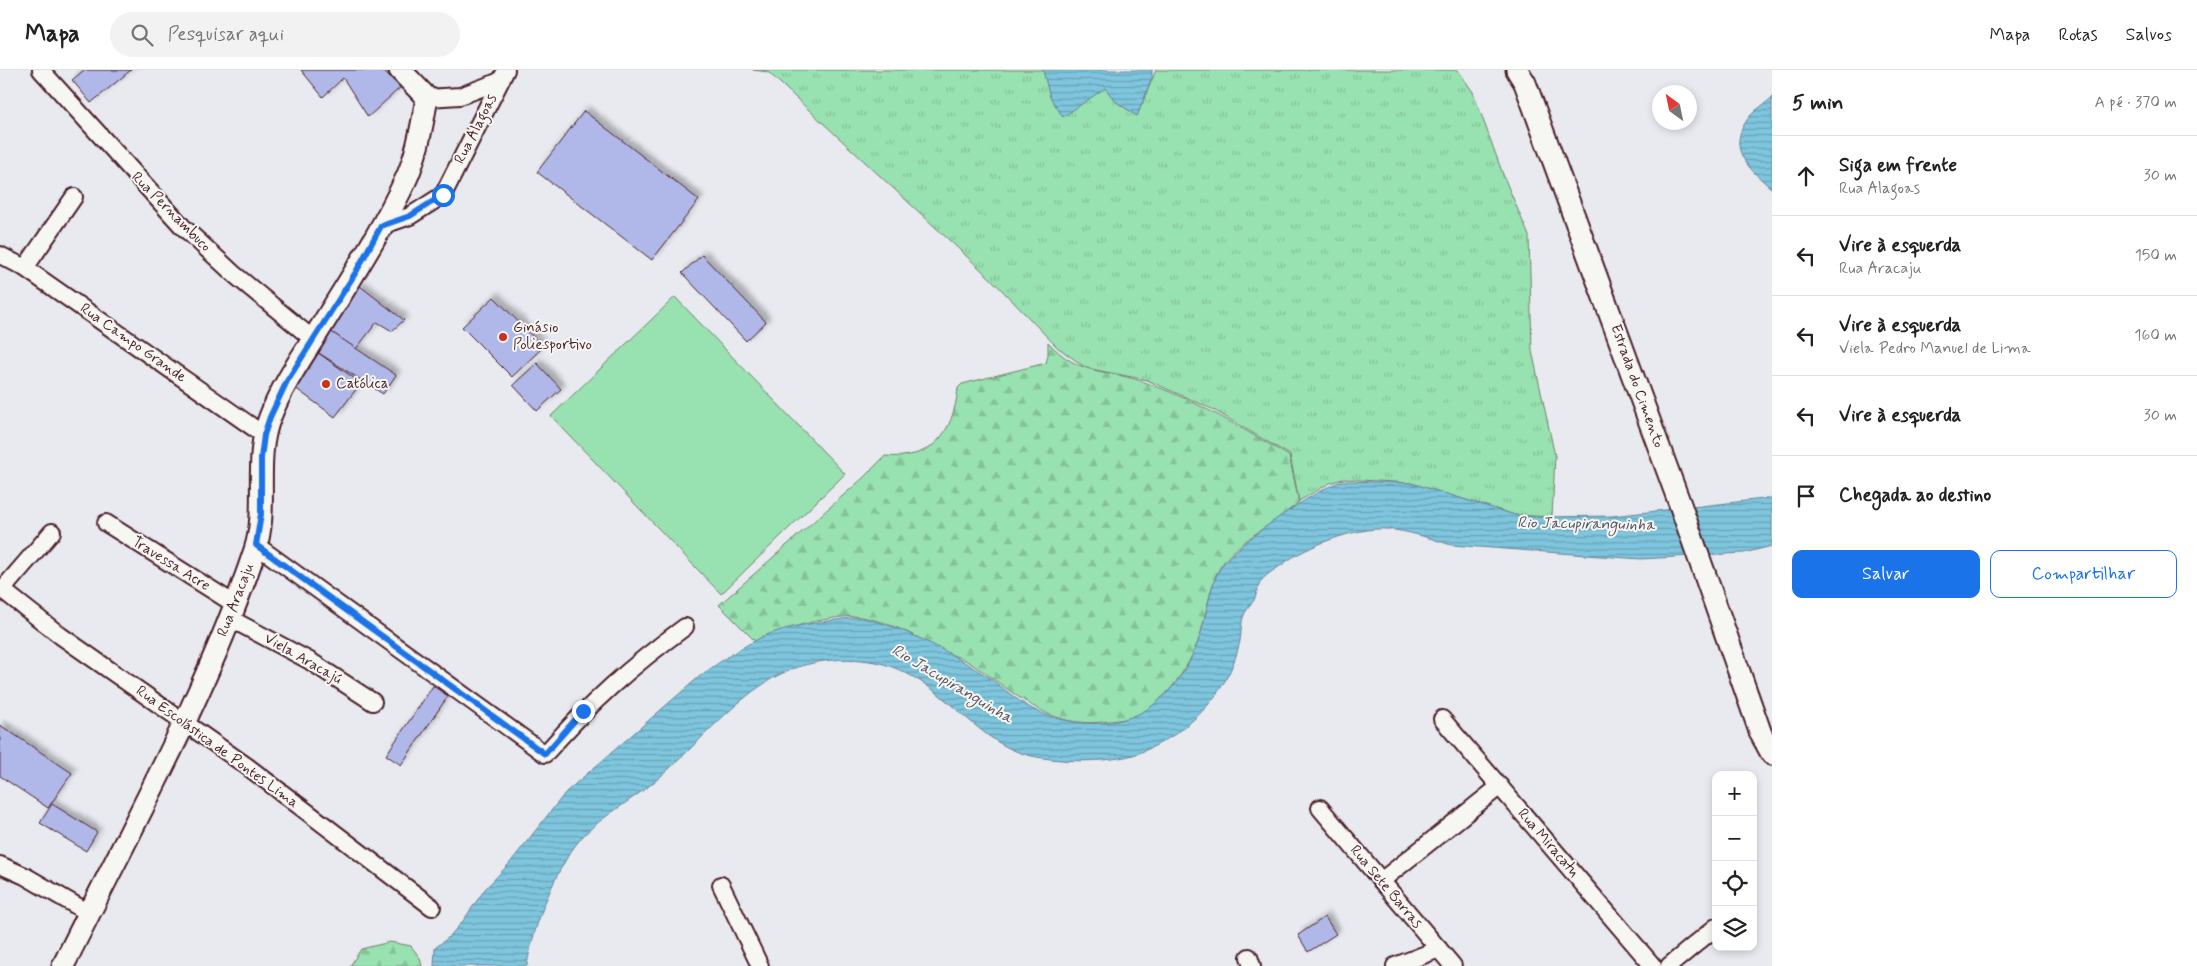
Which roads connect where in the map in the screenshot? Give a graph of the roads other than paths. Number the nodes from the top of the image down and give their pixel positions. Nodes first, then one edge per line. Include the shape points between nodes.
1 (41, 70) edge
2 (400, 70) edge
3 (1517, 70) edge
4 (503, 76) edge
5 (427, 98) junction
6 (74, 197) dead end
7 (381, 226) junction
8 (0, 255) edge
9 (25, 268) junction
10 (314, 340) junction
11 (264, 435) junction
12 (106, 523) dead end
13 (52, 532) dead end
14 (256, 545) junction
15 (1, 589) edge
16 (234, 612) junction
17 (685, 627) dead end
18 (373, 702) dead end
19 (1752, 704) junction
20 (1442, 720) dead end
21 (184, 721) junction
22 (1772, 726) edge
23 (1772, 754) edge
24 (1500, 786) junction
25 (1320, 808) dead end
26 (0, 865) edge
27 (1381, 881) junction
28 (721, 885) dead end
29 (432, 908) dead end
30 (89, 913) junction
31 (1712, 931) edge
32 (1438, 949) junction
33 (63, 966) edge
34 (760, 966) edge
35 (1395, 966) edge
36 (1453, 966) edge
37 (1653, 966) edge
38 (1669, 966) edge

1 - 10 street, Rua Pernambuco via 182,226
2 - 5 street
3 - 19 street, Estrada do Cimento via 1525,83
4 - 5 street, Rua Alagoas via 460,96
4 - 7 street, Rua Alagoas via 443,195 410,216
5 - 7 street, Rua Aracaju via 408,176
6 - 9 street
7 - 10 street, Rua Aracaju
8 - 9 street, Rua Campo Grande
9 - 11 street, Rua Campo Grande
10 - 11 street, Rua Aracaju via 287,381
11 - 14 street, Rua Aracaju via 261,514
12 - 16 street, Travessa Acre
13 - 15 street
14 - 16 street, Rua Aracaju
14 - 17 street via 545,754 583,711 642,658
15 - 21 street, Rua Escolástica de Pontes Lima via 61,636
16 - 18 street, Viela Aracajú
16 - 21 street, Rua Aracaju
19 - 22 street, Estrada do Cimento
19 - 23 street, Estrada do Cimento via 1761,734
20 - 24 street, Rua Miracatu
21 - 29 street, Rua Escolástica de Pontes Lima
21 - 30 street, Rua Aracaju
24 - 27 street
24 - 37 street, Rua Miracatu
25 - 27 street, Rua Sete Barras
26 - 30 street
27 - 32 street, Rua Sete Barras
28 - 34 street
30 - 33 street, Rua Aracaju
31 - 38 street
32 - 35 street
32 - 36 street, Rua Sete Barras

